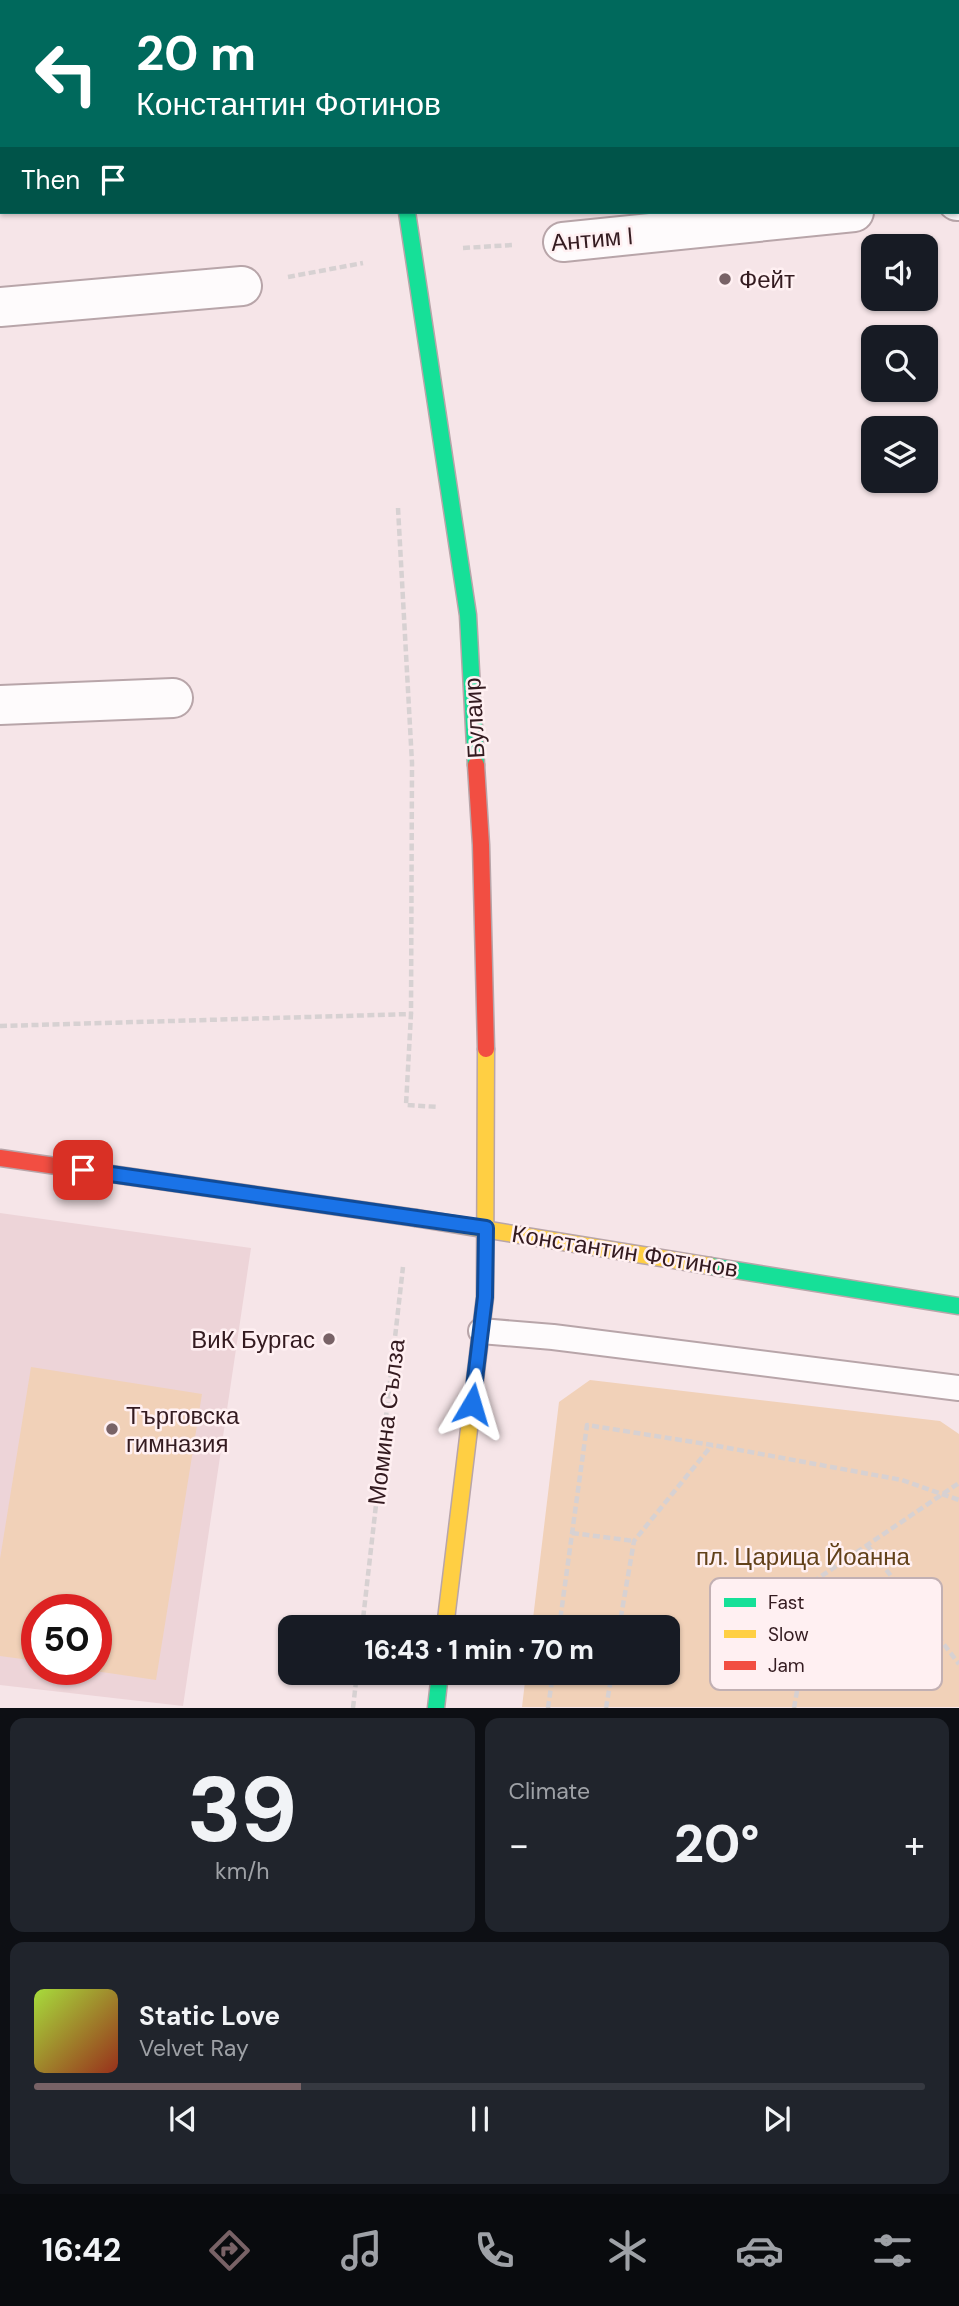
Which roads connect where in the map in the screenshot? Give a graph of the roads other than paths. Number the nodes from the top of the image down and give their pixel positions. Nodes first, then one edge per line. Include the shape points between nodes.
1 (407, 214) edge
2 (835, 214) edge
3 (563, 242) road end
4 (242, 286) road end
5 (0, 307) edge
6 (173, 698) dead end
7 (0, 705) edge
8 (0, 1158) edge
9 (486, 1228) junction
10 (959, 1306) edge
11 (481, 1331) junction
12 (959, 1388) edge
13 (447, 1615) edge
14 (439, 1685) edge
15 (436, 1707) edge

1 - 9 main road, Булаир via 468,615 481,845
2 - 3 street, Антим I
4 - 5 street
6 - 7 street
8 - 9 main road, Константин Фотинов
9 - 10 main road, Константин Фотинов
9 - 11 main road, Булаир
11 - 12 lane
11 - 13 main road, Булаир
14 - 15 main road

